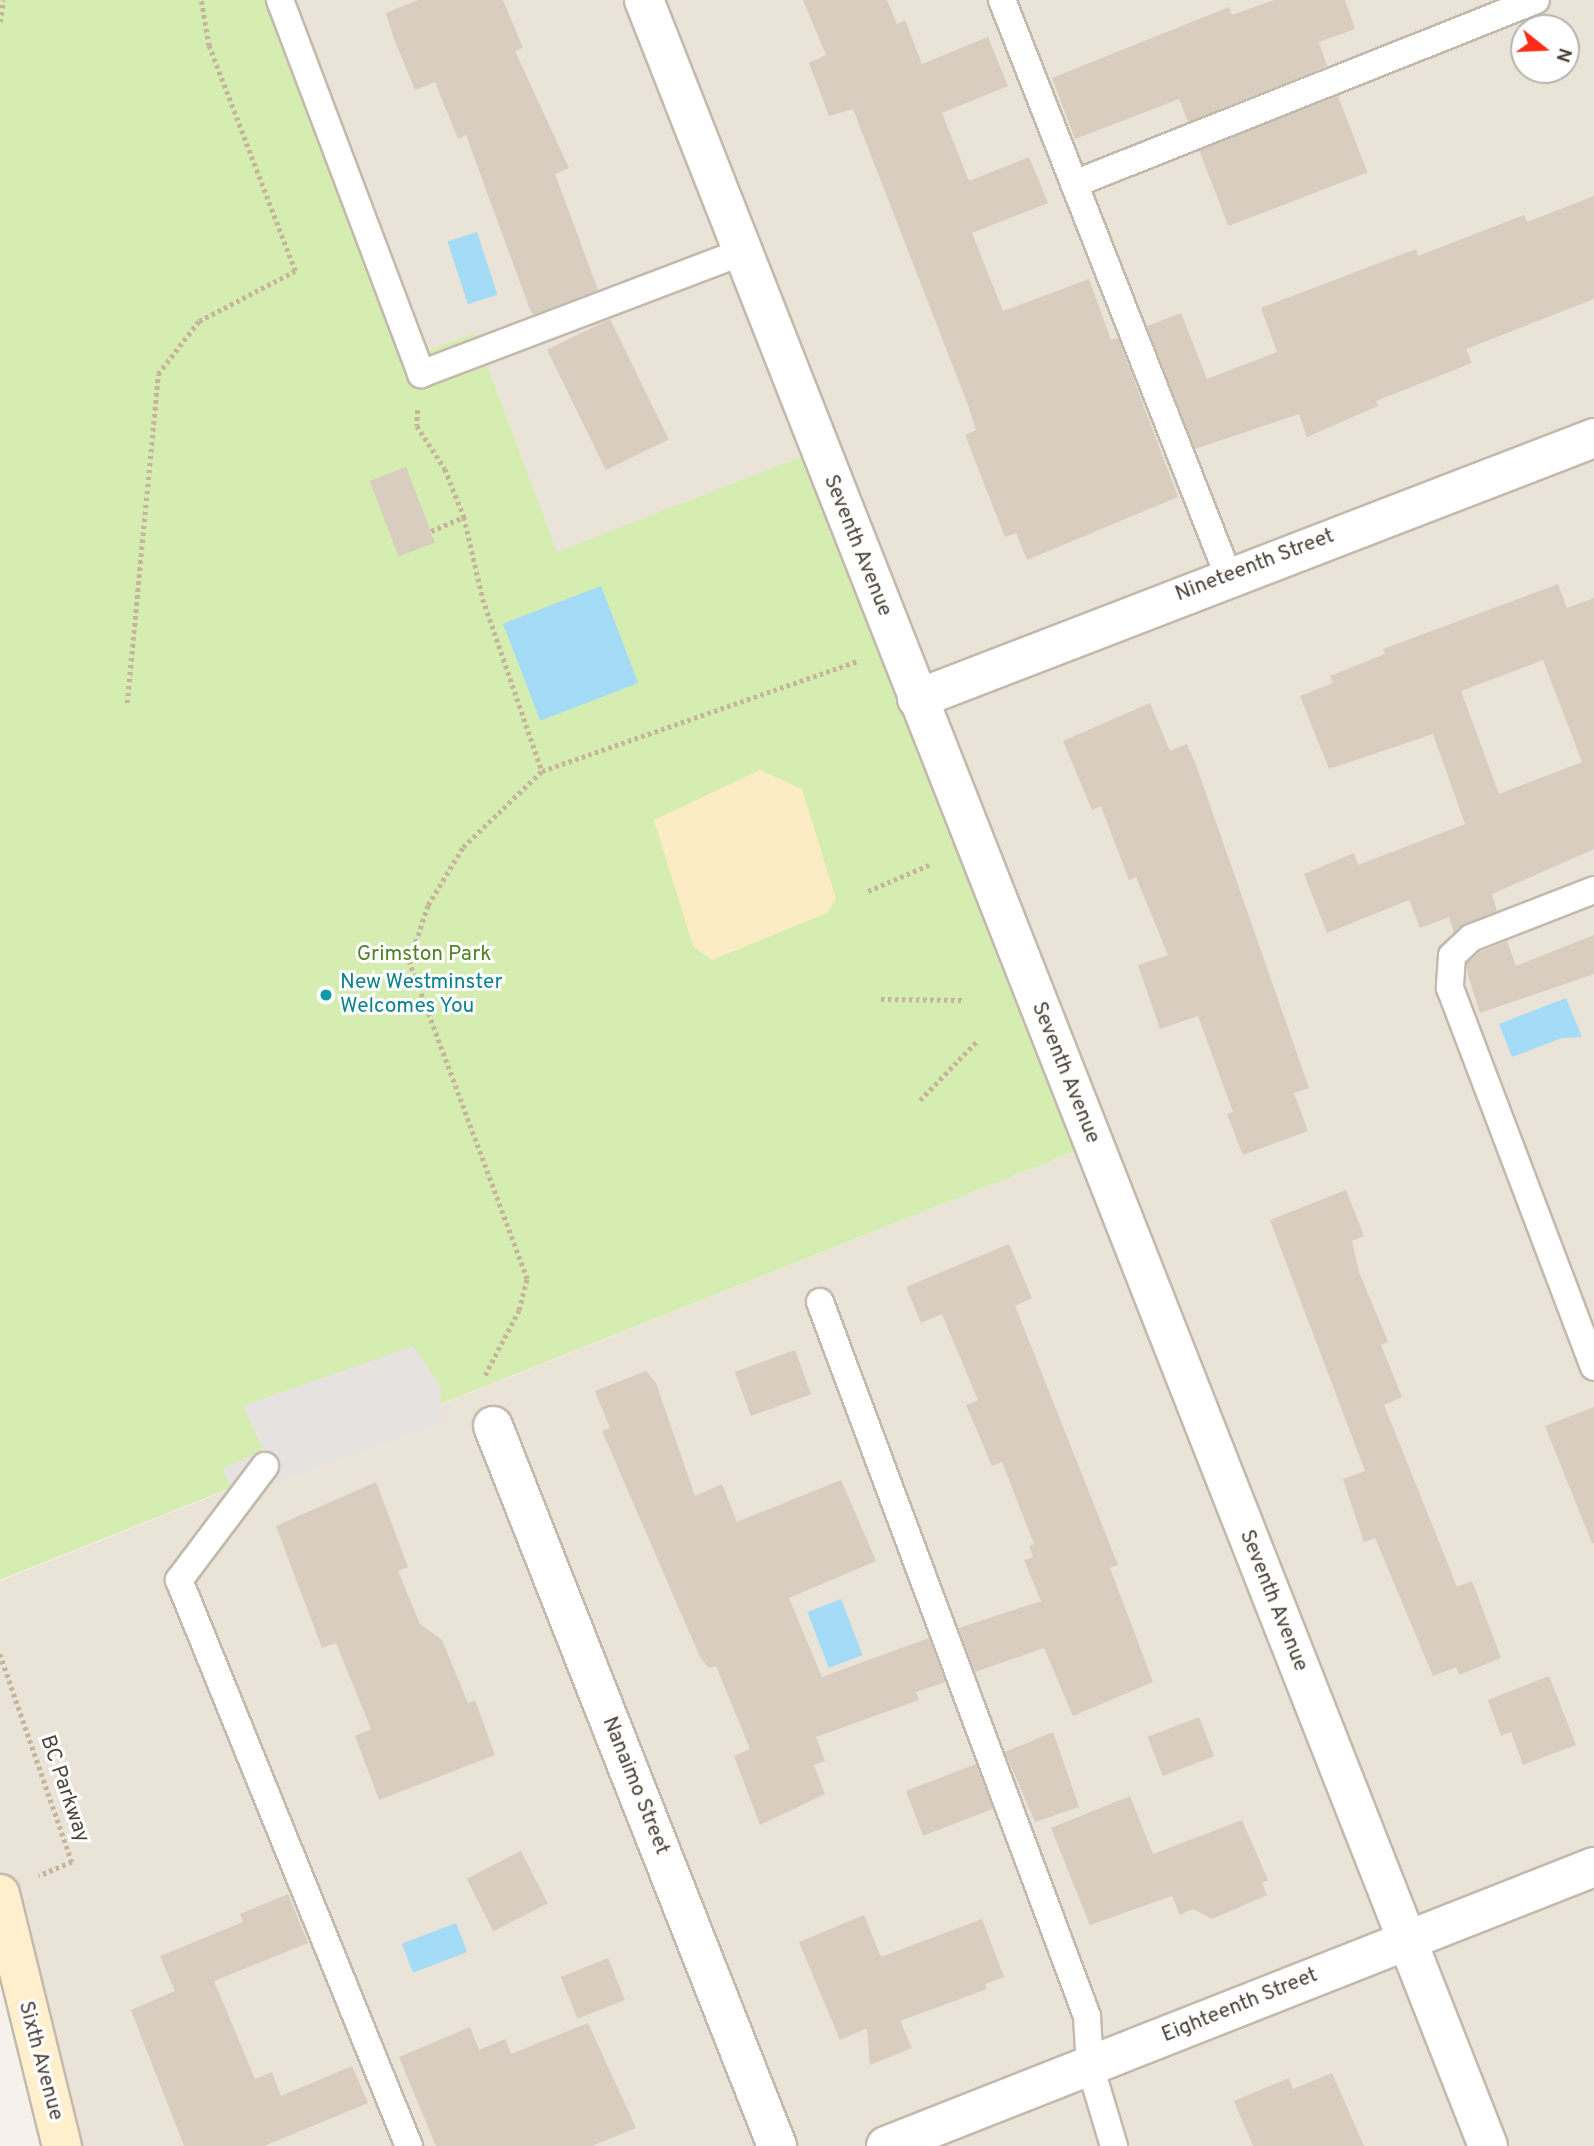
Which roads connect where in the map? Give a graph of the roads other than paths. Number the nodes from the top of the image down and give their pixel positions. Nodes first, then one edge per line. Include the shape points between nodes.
1 (280, 0) edge
2 (643, 0) edge
3 (1002, 0) edge
4 (1536, 0) edge
5 (1074, 184) junction
6 (743, 252) junction
7 (1594, 438) edge
8 (1228, 575) junction
9 (918, 699) junction
10 (1594, 890) edge
11 (820, 1302) dead end
12 (1594, 1367) edge
13 (493, 1426) dead end
14 (265, 1466) dead end
15 (1594, 1867) edge
16 (0, 1894) edge
17 (1408, 1940) junction
18 (1090, 2066) junction
19 (62, 2146) edge
20 (409, 2146) edge
21 (777, 2146) edge
22 (886, 2146) edge
23 (1114, 2146) edge
24 (1489, 2146) edge

1 - 6 lane via 421,374
2 - 6 street, Seventh Avenue
3 - 5 lane
4 - 5 lane
5 - 8 lane
6 - 9 street, Seventh Avenue
7 - 8 street, Nineteenth Street
8 - 9 street, Nineteenth Street
9 - 17 street, Seventh Avenue
10 - 12 lane via 1471,938 1452,956 1450,988
11 - 18 lane via 1087,2016
13 - 21 street, Nanaimo Street
14 - 20 lane via 179,1580
15 - 17 street, Eighteenth Street
16 - 19 street, Sixth Avenue
17 - 18 street, Eighteenth Street
17 - 24 street, Seventh Avenue
18 - 22 street, Eighteenth Street
18 - 23 lane

